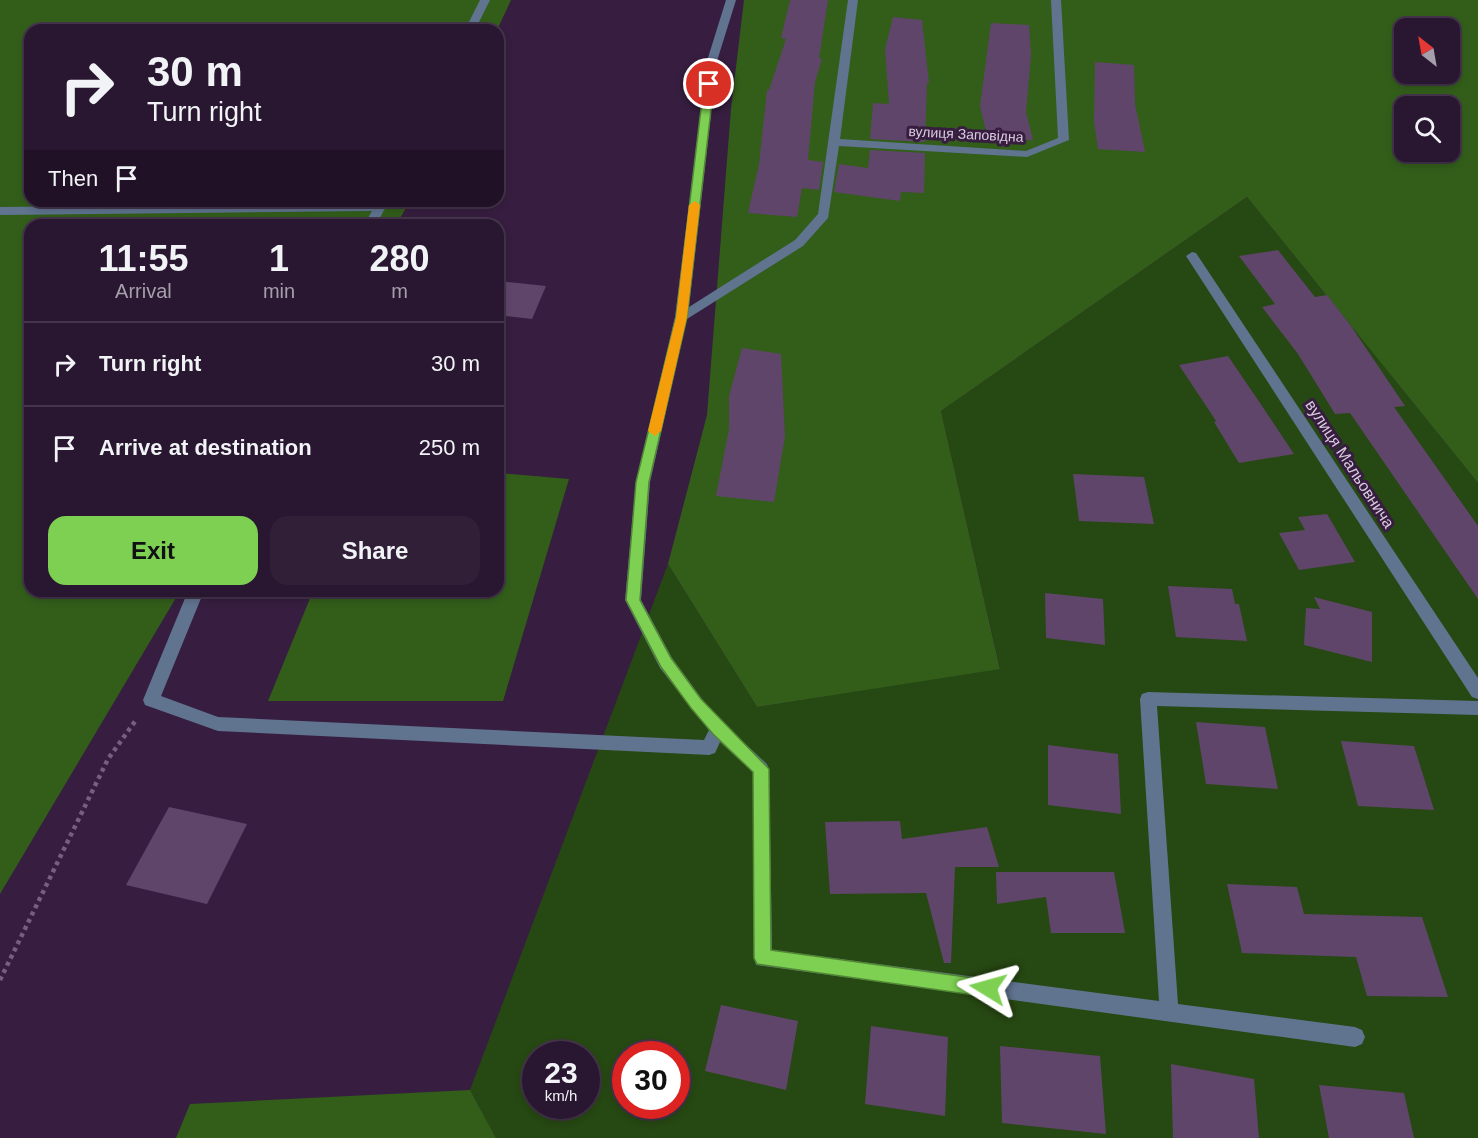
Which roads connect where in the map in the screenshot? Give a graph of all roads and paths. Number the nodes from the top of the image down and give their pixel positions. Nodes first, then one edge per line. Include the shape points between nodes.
1 (485, 0) edge
2 (731, 0) edge
3 (853, 0) edge
4 (1056, 0) edge
5 (473, 24) edge
6 (833, 142) junction
7 (239, 207) edge
8 (0, 212) edge
9 (1192, 256) dead end
10 (681, 317) junction
11 (194, 597) edge
12 (1478, 692) edge
13 (151, 700) junction
14 (1478, 708) edge
15 (718, 729) junction
16 (0, 980) edge
17 (1169, 1013) junction
18 (1355, 1037) dead end

1 - 5 street
2 - 10 street via 712,61
3 - 6 street
4 - 6 street, вулиця Заповідна via 1064,140 1027,154
6 - 10 street via 824,215 800,243
7 - 8 street
9 - 12 street, вулиця Мальовнича
10 - 15 street via 643,482 633,600 666,663
11 - 13 street
13 - 15 street via 218,724 709,748
13 - 16 path via 108,759
14 - 17 street via 1148,699
15 - 17 street via 761,769 763,958
17 - 18 street

